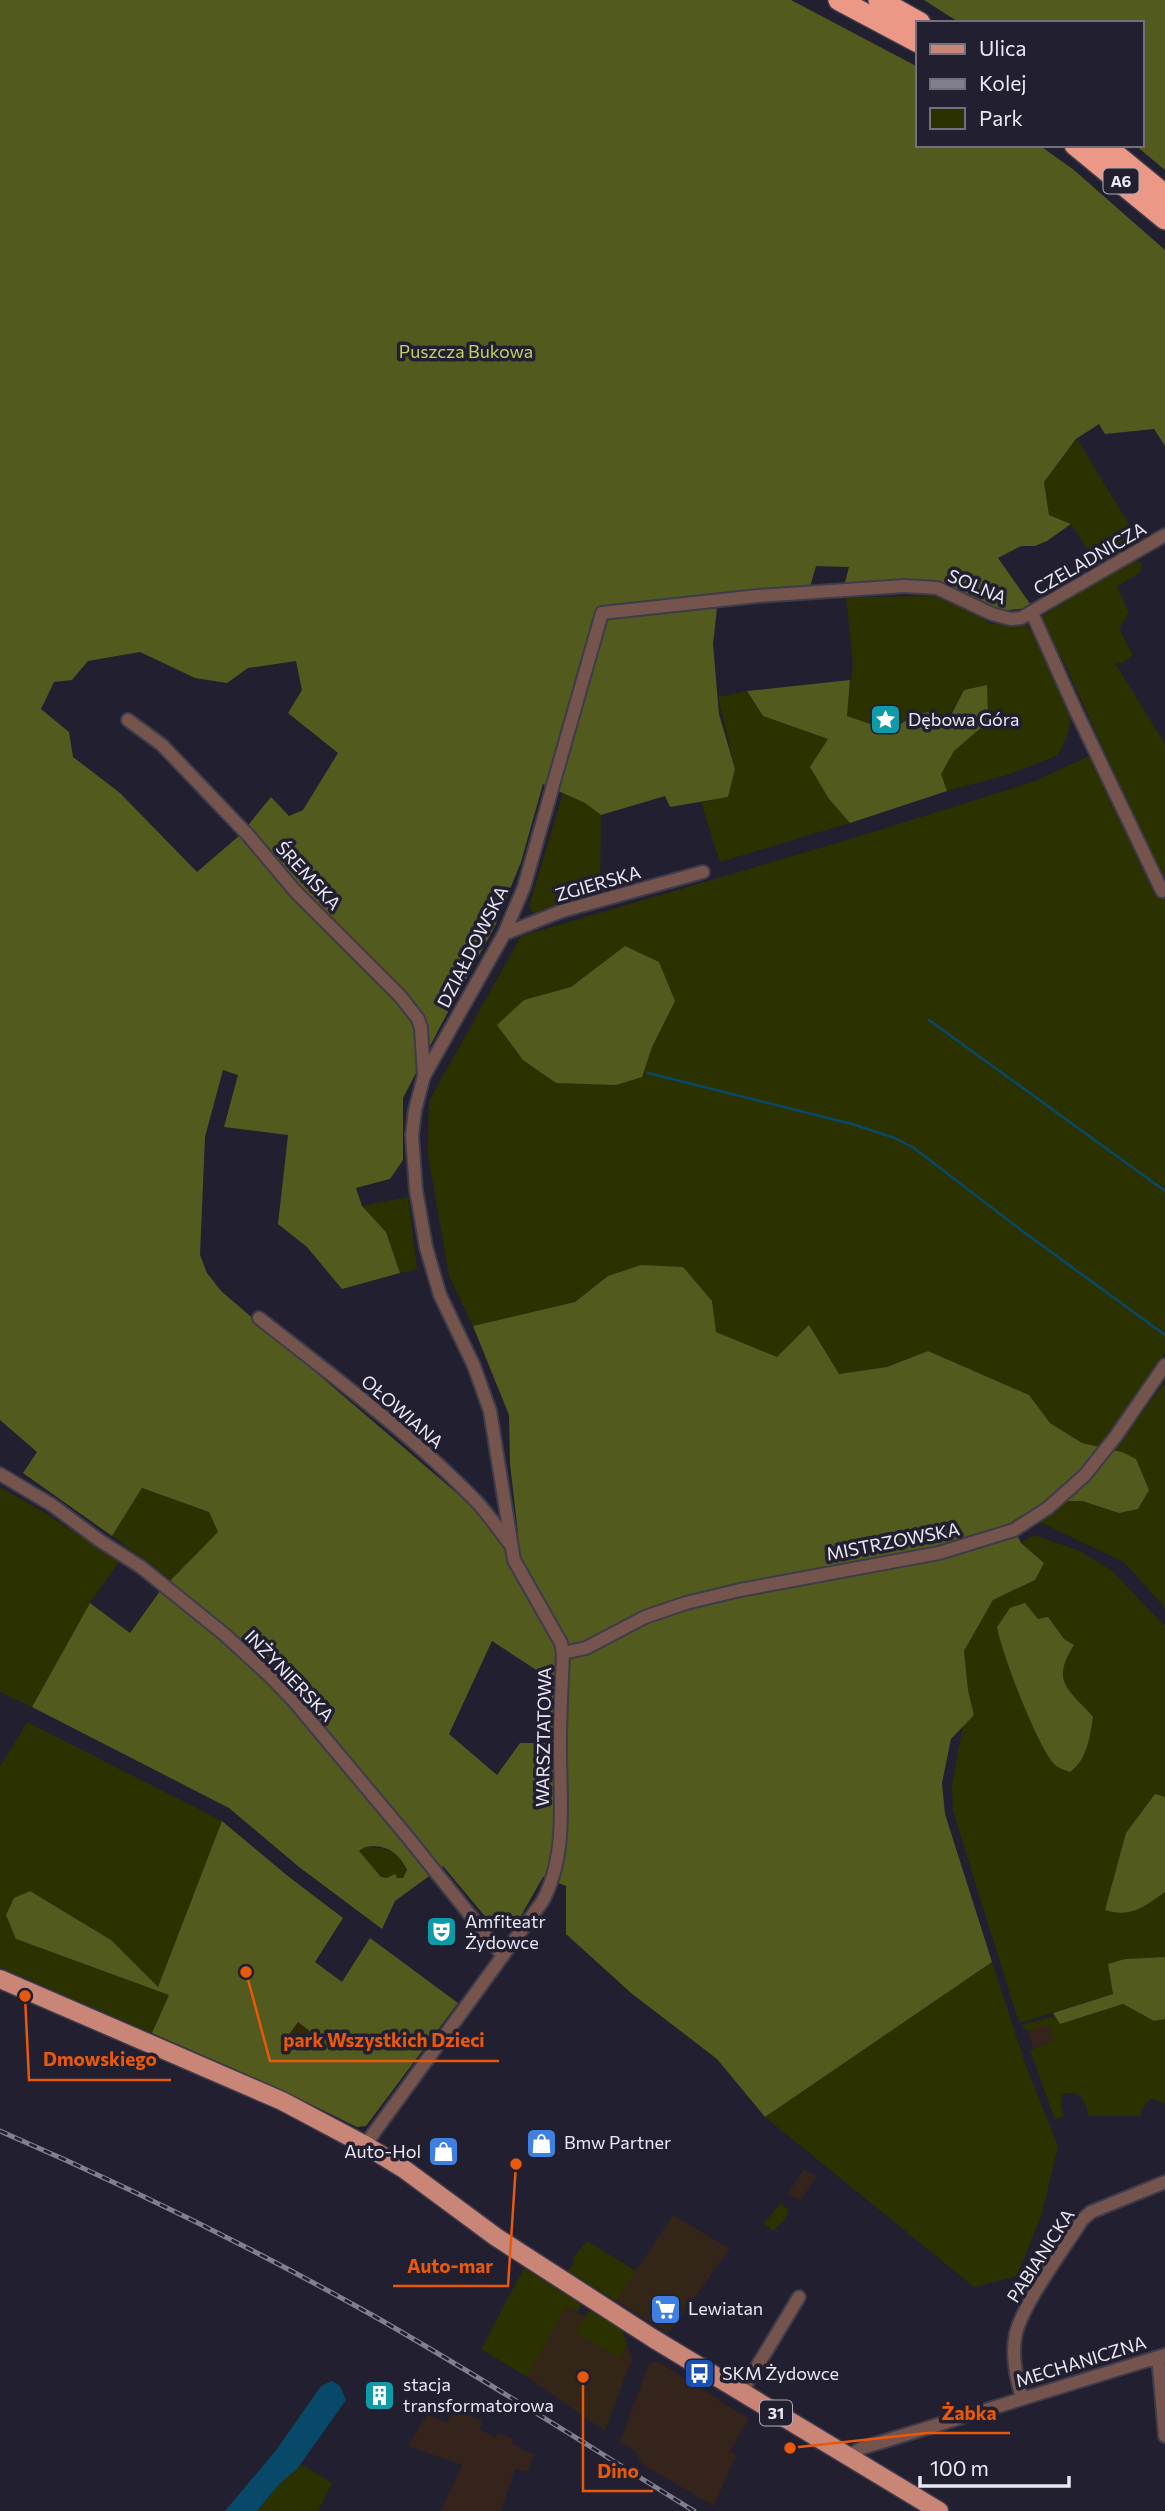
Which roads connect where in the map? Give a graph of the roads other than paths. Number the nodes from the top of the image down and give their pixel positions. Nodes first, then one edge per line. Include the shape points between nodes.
1 (839, 0) edge
2 (879, 0) edge
3 (916, 21) edge
4 (916, 41) edge
5 (1076, 147) edge
6 (1106, 147) edge
7 (1165, 195) edge
8 (1165, 219) edge
9 (1165, 535) edge
10 (602, 613) joint
11 (1032, 613) junction
12 (128, 720) dead end
13 (703, 872) dead end
14 (1162, 891) dead end
15 (504, 934) junction
16 (424, 1076) junction
17 (440, 1295) joint
18 (259, 1318) dead end
19 (1165, 1365) edge
20 (0, 1474) edge
21 (510, 1544) junction
22 (563, 1653) junction
23 (503, 1956) junction
24 (0, 1979) edge
25 (365, 2145) junction
26 (1165, 2182) edge
27 (799, 2297) dead end
28 (1161, 2356) edge
29 (741, 2393) junction
30 (1022, 2398) junction
31 (1165, 2436) edge
32 (848, 2456) junction
33 (939, 2511) edge

1 - 4 highway
2 - 3 highway
5 - 8 highway, A6
6 - 7 highway, A6
9 - 11 street, CZELADNICZA
10 - 11 street, SOLNA via 904,586 937,588 1000,617 1021,618
10 - 15 street, DZIAŁDOWSKA via 524,887
11 - 14 street
12 - 16 street, ŚREMSKA via 162,745 295,891 400,996 421,1028
13 - 15 street, ZGIERSKA via 562,911
15 - 16 street, DZIAŁDOWSKA
16 - 17 street, DZIAŁDOWSKA via 415,1110 412,1161 426,1247
17 - 21 street, WARSZTATOWA via 474,1366 489,1411
18 - 21 street, OŁOWIANA via 428,1457 478,1503
19 - 22 street, MISTRZOWSKA via 1085,1475 1014,1530 939,1553 686,1603 645,1617 586,1648
20 - 23 street, INŻYNIERSKA via 141,1567 271,1677 407,1835
21 - 22 street, WARSZTATOWA
22 - 23 street, WARSZTATOWA via 556,1870 542,1902
23 - 25 street, WARSZTATOWA
24 - 25 main road, 31 via 282,2101
25 - 29 main road, 31 via 540,2266
26 - 30 street, PABIANICKA via 1091,2212 1082,2220 1016,2333 1015,2368
27 - 29 street
28 - 30 street, MECHANICZNA
28 - 31 street
29 - 32 main road, 31
30 - 32 street, MECHANICZNA
32 - 33 main road, 31

